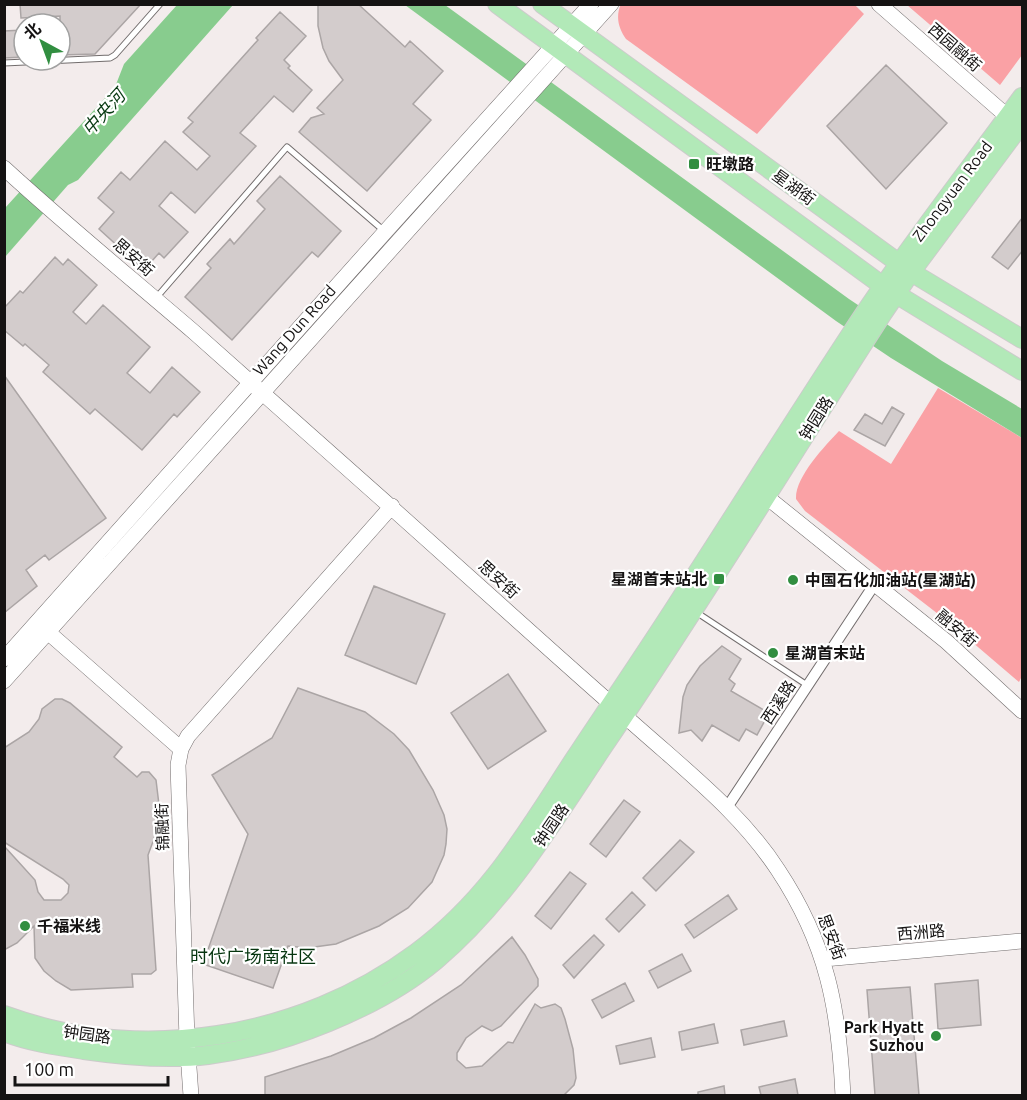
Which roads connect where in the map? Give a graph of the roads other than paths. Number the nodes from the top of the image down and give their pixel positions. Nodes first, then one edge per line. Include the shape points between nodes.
1 (160, 4) edge
2 (497, 4) edge
3 (542, 4) edge
4 (591, 4) edge
5 (611, 4) edge
6 (879, 4) edge
7 (578, 31) junction
8 (559, 51) junction
9 (4, 63) edge
10 (1023, 97) edge
11 (517, 98) junction
12 (1015, 120) edge
13 (4, 168) edge
14 (385, 232) junction
15 (905, 267) junction
16 (890, 290) junction
17 (155, 299) junction
18 (1023, 339) edge
19 (1023, 371) edge
20 (256, 387) junction
21 (760, 492) junction
22 (392, 506) junction
23 (874, 585) junction
24 (694, 610) junction
25 (43, 627) junction
26 (4, 659) edge
27 (4, 681) edge
28 (807, 685) junction
29 (618, 710) junction
30 (1023, 711) edge
31 (181, 748) junction
32 (728, 806) junction
33 (1023, 940) edge
34 (824, 959) junction
35 (4, 1015) edge
36 (4, 1032) edge
37 (187, 1048) junction
38 (191, 1095) edge
39 (843, 1095) edge

1 - 9 lane via 110,58
2 - 8 main road, 星湖街
3 - 7 main road, 星湖街
4 - 7 street, Wang Dun Road
5 - 7 street, Wang Dun Road
6 - 12 street, 西园融街
7 - 8 street, Wang Dun Road
7 - 15 main road, 星湖街
8 - 11 street, Wang Dun Road
8 - 16 main road, 星湖街
10 - 12 main road, Zhongyuan Road
11 - 14 street, Wang Dun Road
11 - 20 street, Wang Dun Road
12 - 15 main road, Zhongyuan Road
13 - 17 street, 思安街
14 - 17 lane via 287,147
14 - 20 street, Wang Dun Road
15 - 16 main road, Zhongyuan Road
15 - 18 main road, 星湖街
16 - 19 main road, 星湖街
16 - 21 main road, 钟园路
17 - 20 street, 思安街
20 - 22 street, 思安街
20 - 25 street, Wang Dun Road
21 - 23 street, 融安街
21 - 24 main road, 钟园路
21 - 29 main road, 钟园路
22 - 29 street, 思安街
22 - 31 street
23 - 28 street, 西溪路
23 - 30 street, 融安街 via 947,642
24 - 28 lane
24 - 29 main road, 钟园路
25 - 26 street, Wang Dun Road
25 - 27 street, Wang Dun Road
25 - 31 street
28 - 32 street, 西溪路
29 - 32 street, 思安街
29 - 37 main road, 钟园路 via 501,870 432,941 387,973 331,1004
31 - 37 street, 锦融街 via 178,765
32 - 34 street, 思安街 via 778,869
33 - 34 street, 西洲路
34 - 39 street, 思安街 via 841,1044
35 - 37 main road, 钟园路 via 96,1037
36 - 37 main road, 钟园路 via 110,1054 159,1057
37 - 38 street, 锦融街

